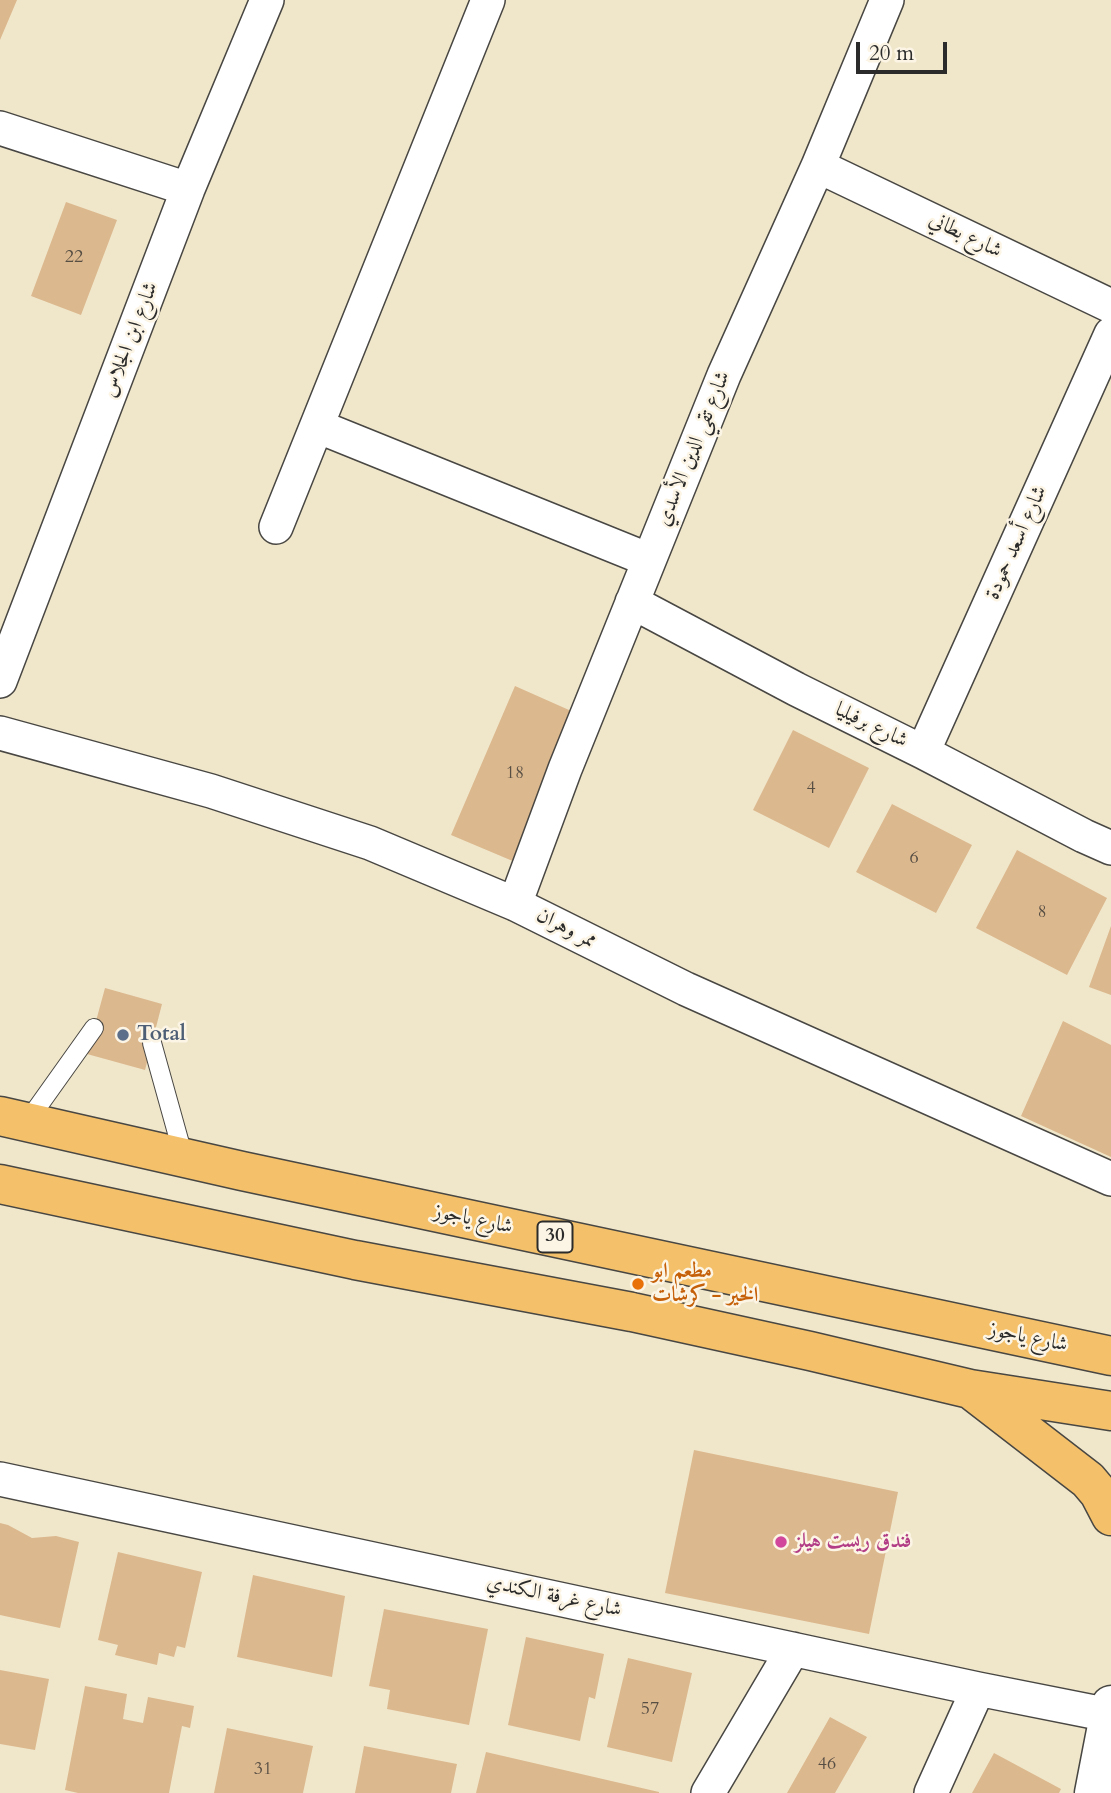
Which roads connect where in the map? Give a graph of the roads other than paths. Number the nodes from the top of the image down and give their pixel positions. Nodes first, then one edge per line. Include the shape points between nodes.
1 (267, 0) edge
2 (488, 0) edge
3 (887, 0) edge
4 (0, 128) edge
5 (818, 166) junction
6 (188, 189) junction
7 (1111, 306) edge
8 (1111, 334) edge
9 (317, 426) junction
10 (276, 527) dead end
11 (649, 560) junction
12 (632, 602) junction
13 (0, 681) edge
14 (0, 733) edge
15 (923, 752) junction
16 (1111, 848) edge
17 (515, 904) junction
18 (94, 1028) dead end
19 (152, 1043) dead end
20 (14, 1119) edge
21 (184, 1158) junction
22 (1111, 1179) edge
23 (0, 1184) edge
24 (1111, 1356) edge
25 (970, 1389) junction
26 (1111, 1411) edge
27 (0, 1479) edge
28 (1111, 1516) edge
29 (793, 1649) junction
30 (978, 1689) junction
31 (1110, 1710) edge
32 (708, 1793) edge
33 (931, 1793) edge
34 (1094, 1793) edge

1 - 6 street, شارع ابن الجلاس
2 - 9 street
3 - 5 street, شارع تقي الدين الأسدي
4 - 6 street
5 - 7 street, شارع بطاني
5 - 11 street, شارع تقي الدين الأسدي via 724,375
6 - 13 street, شارع ابن الجلاس
8 - 15 street, شارع أسعد حمودة
9 - 10 street
9 - 11 street
11 - 12 street, شارع تقي الدين الأسدي
12 - 15 street, شارع برفيليا
12 - 17 street, شارع تقي الدين الأسدي
14 - 17 street, ممر وهران via 211,791 370,843
15 - 16 street, شارع برفيليا
17 - 22 street, ممر وهران via 686,989
18 - 20 lane
19 - 21 lane
20 - 21 main road, شارع ياجوز / 30
21 - 24 main road, شارع ياجوز / 30
23 - 25 main road via 632,1312
25 - 26 main road
25 - 28 main road via 1088,1480
27 - 29 street, شارع غرفة الكندي
29 - 30 street, شارع غرفة الكندي
29 - 32 street
30 - 31 street, شارع غرفة الكندي
30 - 33 street
31 - 34 street

